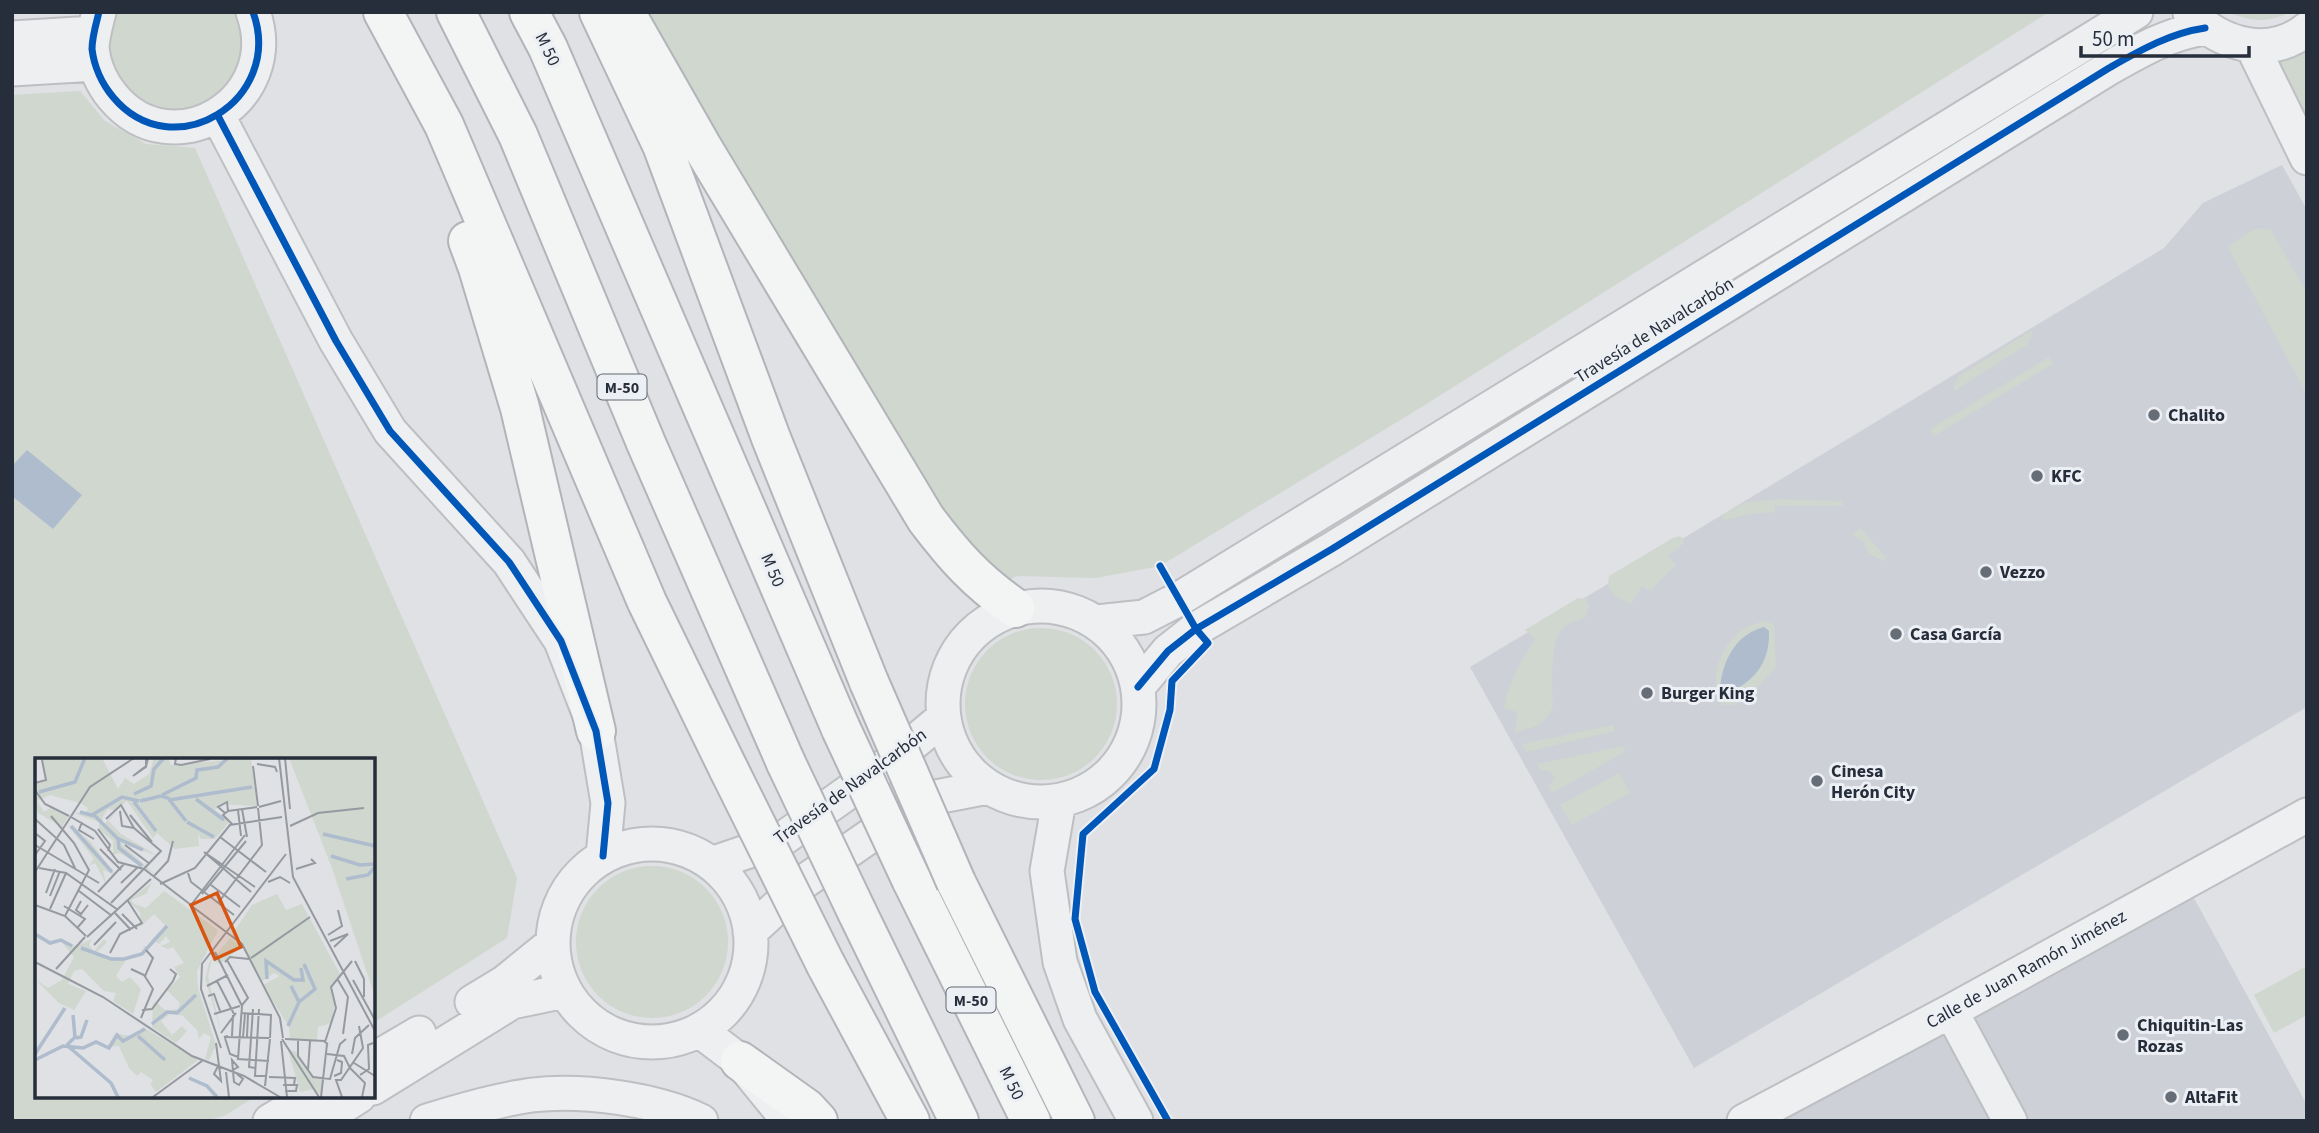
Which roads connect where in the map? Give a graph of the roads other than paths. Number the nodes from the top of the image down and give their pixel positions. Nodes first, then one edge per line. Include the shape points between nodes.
1 (253, 12) edge
2 (365, 12) edge
3 (383, 12) edge
4 (456, 12) edge
5 (529, 12) edge
6 (599, 12) edge
7 (625, 12) edge
8 (2136, 12) edge
9 (2197, 20) edge
10 (2307, 29) edge
11 (96, 36) edge
12 (12, 38) edge
13 (2252, 46) junction
14 (12, 69) edge
15 (218, 116) junction
16 (2307, 158) edge
17 (1015, 608) junction
18 (1097, 622) junction
19 (1138, 687) junction
20 (943, 718) junction
21 (596, 731) junction
22 (988, 787) junction
23 (1059, 801) junction
24 (2307, 815) edge
25 (603, 856) junction
26 (714, 863) junction
27 (750, 932) junction
28 (552, 944) junction
29 (565, 991) junction
30 (1951, 1011) junction
31 (699, 1030) junction
32 (374, 1059) edge
33 (740, 1061) junction
34 (374, 1087) edge
35 (309, 1098) edge
36 (356, 1098) edge
37 (270, 1121) edge
38 (320, 1121) edge
39 (427, 1121) edge
40 (701, 1121) edge
41 (789, 1121) edge
42 (818, 1121) edge
43 (910, 1121) edge
44 (959, 1121) edge
45 (1031, 1121) edge
46 (1075, 1121) edge
47 (1136, 1121) edge
48 (1744, 1121) edge
49 (2010, 1121) edge

1 - 15 street via 260,53 252,78 238,100
2 - 21 highway via 424,130 478,268 520,408
3 - 43 highway, bridge via 444,125 648,602 826,965
4 - 44 highway, M-50, bridge via 518,135 786,763
5 - 45 highway, M 50 / M-50, bridge via 841,729
6 - 46 highway, bridge via 662,145 771,438 869,682 956,882
7 - 17 highway via 926,519 963,566
8 - 18 street, Travesía de Navalcarbón via 1179,598 1144,617
9 - 13 street, Travesía de Navalcarbón via 2235,43
9 - 19 street, Travesía de Navalcarbón via 2186,31 2109,68 1196,629 1168,652
10 - 13 street via 2277,43
11 - 12 street
11 - 14 street
11 - 15 street via 104,87 121,107 143,121 168,127
13 - 16 street
15 - 21 street via 335,341 390,431 509,562 561,641
17 - 18 street, Travesía de Navalcarbón via 1057,606
17 - 20 street, Travesía de Navalcarbón via 974,631 958,650 945,683
18 - 19 street, Travesía de Navalcarbón via 1130,662
19 - 23 street, Travesía de Navalcarbón via 1138,718 1118,764 1088,790
20 - 22 street, Travesía de Navalcarbón via 958,758
20 - 26 street, Travesía de Navalcarbón via 892,761 781,840
21 - 25 street via 608,803
22 - 23 street, Travesía de Navalcarbón via 1010,798
22 - 27 street via 936,797 909,809 805,881
23 - 47 street via 1047,872 1060,962 1080,1019
24 - 30 street, Calle de Juan Ramón Jiménez
25 - 26 street via 627,846 652,843 677,846
25 - 28 street via 582,872 566,893
26 - 27 street via 738,893
27 - 31 street via 751,952 743,984 724,1010
28 - 29 street
28 - 32 street via 505,982
29 - 31 street via 583,1015 609,1033 638,1042 670,1041
29 - 34 street via 512,1002
30 - 48 street, Calle de Juan Ramón Jiménez
30 - 49 street
31 - 33 street
33 - 41 street
33 - 42 highway
35 - 37 street
36 - 38 street
39 - 40 street via 534,1095 640,1100

